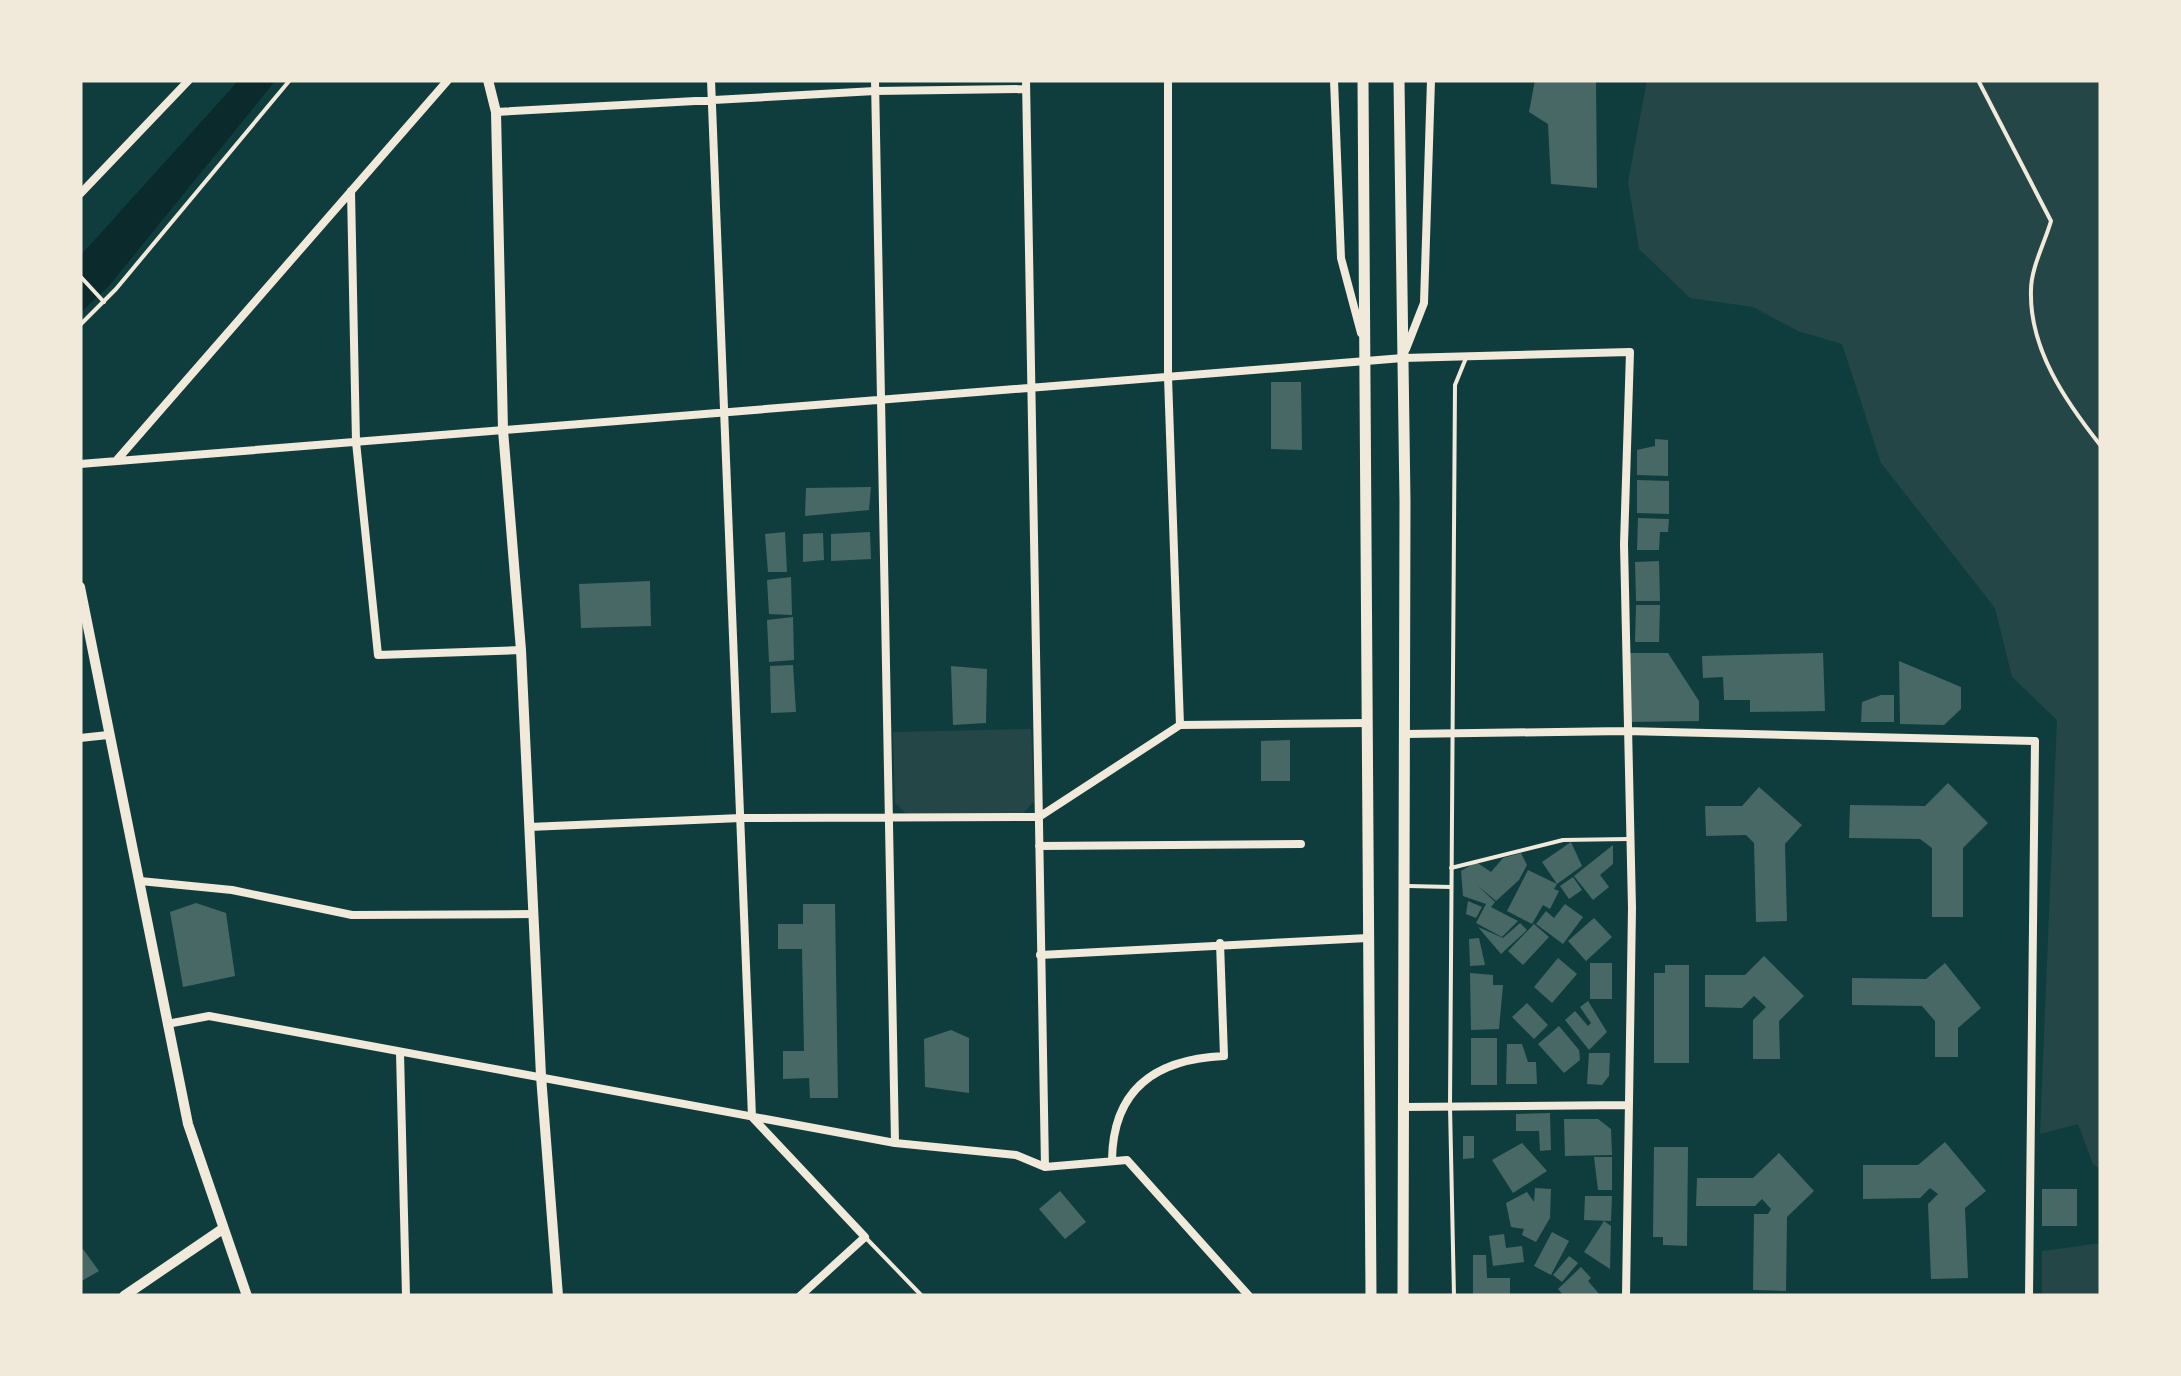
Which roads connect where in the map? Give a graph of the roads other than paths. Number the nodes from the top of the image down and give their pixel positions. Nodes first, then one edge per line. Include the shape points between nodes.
1 (189, 80) edge
2 (448, 80) edge
3 (488, 80) edge
4 (711, 80) edge
5 (875, 80) edge
6 (1168, 80) edge
7 (1334, 80) edge
8 (1364, 80) edge
9 (1398, 80) edge
10 (1430, 80) edge
11 (1026, 84) edge
12 (875, 91) junction
13 (712, 101) junction
14 (496, 112) junction
15 (351, 191) junction
16 (80, 194) edge
17 (1468, 354) junction
18 (1403, 358) junction
19 (1368, 361) junction
20 (1168, 377) junction
21 (1031, 388) junction
22 (880, 400) junction
23 (724, 412) junction
24 (503, 430) junction
25 (356, 442) junction
26 (116, 461) junction
27 (80, 464) edge
28 (80, 587) edge
29 (83, 610) edge
30 (521, 650) junction
31 (1368, 722) junction
32 (1180, 725) junction
33 (1625, 731) junction
34 (108, 734) junction
35 (1405, 734) junction
36 (1452, 735) junction
37 (80, 738) edge
38 (1039, 817) junction
39 (741, 818) junction
40 (890, 819) junction
41 (529, 827) junction
42 (1629, 840) junction
43 (1300, 844) dead end
44 (1040, 846) junction
45 (1452, 868) junction
46 (140, 881) junction
47 (1403, 886) junction
48 (1451, 887) junction
49 (534, 914) junction
50 (1368, 938) junction
51 (1220, 943) junction
52 (1040, 955) junction
53 (167, 1024) junction
54 (400, 1053) junction
55 (541, 1076) junction
56 (1627, 1104) junction
57 (1450, 1106) junction
58 (1402, 1107) junction
59 (752, 1117) junction
60 (895, 1143) junction
61 (1112, 1160) junction
62 (1045, 1167) junction
63 (221, 1230) junction
64 (866, 1237) junction
65 (124, 1296) edge
66 (247, 1296) edge
67 (406, 1296) edge
68 (558, 1296) edge
69 (800, 1296) edge
70 (922, 1296) edge
71 (1249, 1296) edge
72 (1371, 1296) edge
73 (1404, 1296) edge
74 (1454, 1296) edge
75 (1626, 1296) edge
76 (2029, 1296) edge

1 - 16 street
2 - 15 street
3 - 14 street
4 - 13 street
5 - 12 street
6 - 20 street
7 - 19 street via 1340,258
8 - 19 main road
9 - 18 main road
10 - 18 street via 1424,303
11 - 12 street
11 - 21 street
12 - 13 street
12 - 22 street
13 - 14 street
13 - 23 street
14 - 24 street
15 - 25 street
15 - 26 street
17 - 18 street
17 - 33 street via 1630,352
17 - 36 lane via 1456,386
18 - 19 street
18 - 35 main road
19 - 20 street
19 - 31 main road
20 - 21 street
20 - 32 street
21 - 22 street
21 - 38 street
22 - 23 street
22 - 40 street
23 - 24 street
23 - 39 street
24 - 25 street
24 - 30 street
25 - 26 street
25 - 30 street via 378,656
26 - 27 street
28 - 29 street
29 - 34 street
30 - 41 street
31 - 32 street
31 - 50 main road
32 - 38 street
33 - 36 street
33 - 42 street
33 - 76 street via 2034,740
34 - 37 street
34 - 46 street
35 - 36 street
35 - 47 main road
36 - 45 lane
38 - 40 street
38 - 44 street
39 - 40 street
39 - 41 street
39 - 59 street
40 - 60 street
41 - 49 street
42 - 45 lane via 1563,840
42 - 56 street
43 - 44 street
44 - 52 street
45 - 48 lane
46 - 49 street via 232,890 352,914
46 - 53 street
47 - 48 lane
47 - 58 main road
48 - 57 lane
49 - 55 street
50 - 51 street
50 - 72 main road
51 - 52 street
51 - 61 street via 1224,1056 1188,1058 1140,1084 1126,1102
52 - 62 street
53 - 54 street via 209,1016
53 - 63 street via 188,1124
54 - 55 street
54 - 67 street
55 - 59 street
55 - 68 street
56 - 57 street
56 - 75 street
57 - 58 street
57 - 74 lane
58 - 73 main road
59 - 60 street
59 - 64 street
60 - 62 street via 1016,1154
61 - 62 street
61 - 71 street via 1127,1160
63 - 65 street
63 - 66 street
64 - 69 street
64 - 70 lane

